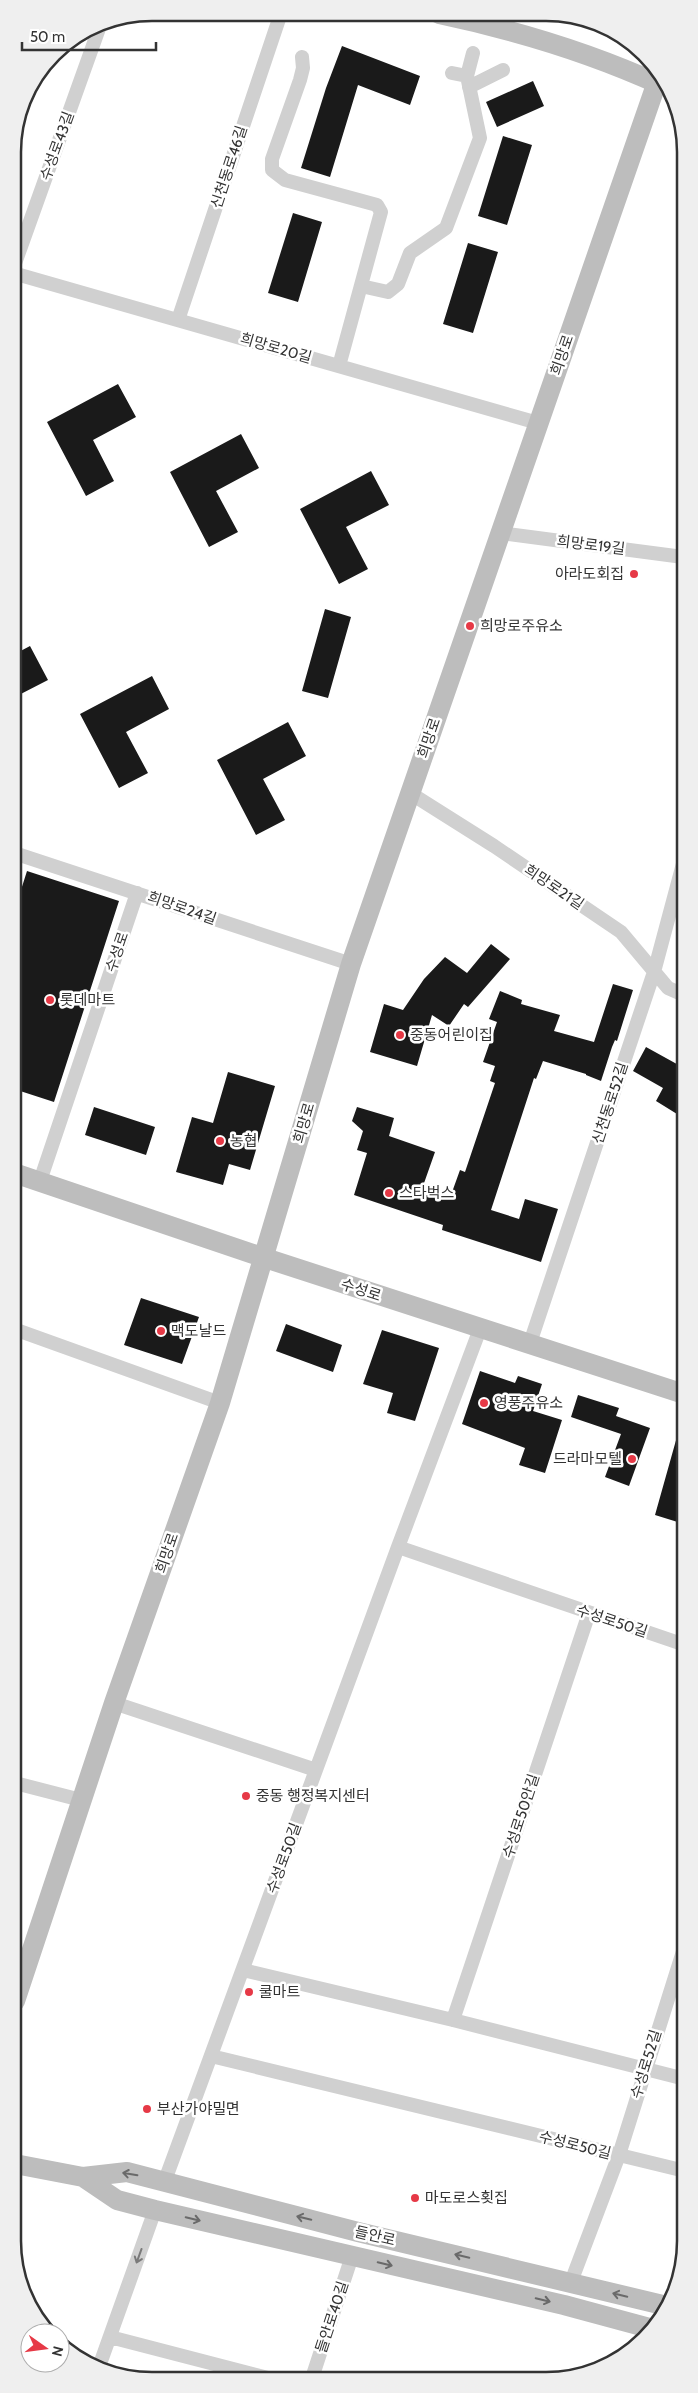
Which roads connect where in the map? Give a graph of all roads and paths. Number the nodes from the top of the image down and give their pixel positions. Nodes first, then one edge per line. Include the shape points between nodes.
1 (473, 21) edge
2 (277, 22) edge
3 (97, 34) edge
4 (472, 53) dead end
5 (302, 56) dead end
6 (503, 70) dead end
7 (452, 73) dead end
8 (655, 81) edge
9 (468, 82) junction
10 (658, 85) edge
11 (22, 244) edge
12 (22, 276) edge
13 (361, 286) junction
14 (178, 320) junction
15 (339, 366) junction
16 (538, 423) junction
17 (500, 533) junction
18 (677, 556) edge
19 (410, 793) junction
20 (22, 855) edge
21 (677, 887) edge
22 (137, 893) junction
23 (351, 964) junction
24 (654, 972) junction
25 (677, 992) edge
26 (22, 1175) edge
27 (40, 1181) junction
28 (264, 1258) junction
29 (480, 1329) junction
30 (21, 1332) edge
31 (530, 1343) junction
32 (676, 1391) edge
33 (220, 1403) junction
34 (398, 1547) junction
35 (588, 1613) junction
36 (676, 1642) edge
37 (114, 1703) junction
38 (316, 1770) junction
39 (21, 1785) edge
40 (81, 1800) junction
41 (243, 1970) junction
42 (676, 1972) edge
43 (21, 1982) edge
44 (453, 2020) junction
45 (211, 2056) junction
46 (644, 2070) junction
47 (676, 2077) edge
48 (619, 2155) junction
49 (21, 2165) edge
50 (676, 2169) edge
51 (83, 2177) junction
52 (164, 2183) junction
53 (155, 2210) junction
54 (352, 2256) junction
55 (571, 2282) junction
56 (660, 2304) edge
57 (644, 2327) edge
58 (110, 2337) junction
59 (101, 2361) edge
60 (245, 2372) edge
61 (314, 2372) edge

1 - 8 main road via 586,55
2 - 14 street, 신천동로46길
3 - 11 street, 수성로43길
4 - 9 street
5 - 13 street via 300,80 272,159 272,170 285,180 377,205 381,212 380,220
6 - 9 street
7 - 9 street
9 - 13 street via 480,138 446,228 410,253 398,284 388,292
10 - 16 main road, 희망로
12 - 14 street, 희망로20길
13 - 15 street
14 - 15 street, 희망로20길
15 - 16 street, 희망로20길
16 - 17 main road, 희망로
17 - 18 street, 희망로19길
17 - 19 main road, 희망로
19 - 23 main road, 희망로
19 - 24 street, 희망로21길 via 621,932
20 - 22 street, 희망로24길
21 - 24 street, 신천동로52길
22 - 23 street, 희망로24길
22 - 27 street, 수성로
23 - 28 main road, 희망로
24 - 25 street, 희망로21길 via 668,988
24 - 31 street, 신천동로52길
26 - 27 main road, 수성로
27 - 28 main road, 수성로
28 - 29 main road, 수성로
28 - 33 main road, 희망로
29 - 31 main road, 수성로
29 - 34 street, 수성로50길
30 - 33 street
31 - 32 main road, 수성로
33 - 37 main road, 희망로
34 - 35 street, 수성로50길
34 - 38 street, 수성로50길
35 - 36 street, 수성로50길
35 - 44 street, 수성로50안길
37 - 38 street
37 - 40 main road, 희망로
38 - 41 street, 수성로50길
39 - 40 street
40 - 43 main road, 희망로
41 - 44 street
41 - 45 street, 수성로50길
42 - 46 street, 수성로52길
44 - 46 street
45 - 48 street, 수성로50길
45 - 52 street, 수성로50길
46 - 47 street
46 - 48 street, 수성로52길
48 - 50 street
48 - 55 street, 수성로52길
49 - 51 main road, 들안로
52 -> 51 main road, 들안로 via 127,2172
51 - 53 main road, 들안로 via 117,2200
55 -> 52 main road, 들안로
53 -> 54 main road, 들안로
53 -> 58 street
54 -> 57 main road, 들안로
54 - 61 street, 들안로40길
56 -> 55 main road, 들안로
58 - 59 street
58 - 60 street

